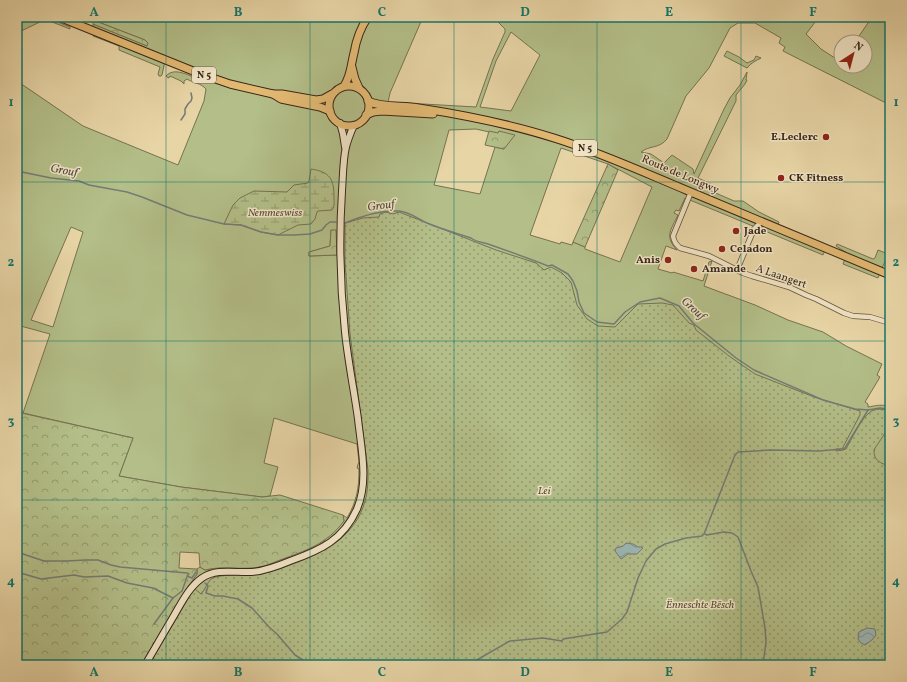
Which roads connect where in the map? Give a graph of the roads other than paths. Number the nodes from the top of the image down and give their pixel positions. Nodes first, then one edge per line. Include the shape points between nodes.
1 (59, 17) edge
2 (368, 17) edge
3 (352, 65) junction
4 (344, 86) junction
5 (358, 88) junction
6 (273, 94) junction
7 (332, 94) junction
8 (368, 101) junction
9 (330, 111) junction
10 (455, 114) junction
11 (366, 115) junction
12 (340, 123) junction
13 (354, 125) junction
14 (345, 148) junction
15 (691, 192) junction
16 (762, 221) junction
17 (737, 270) junction
18 (890, 275) edge
19 (890, 323) edge
20 (145, 665) edge

1 - 6 main road, N 5 via 198,73
2 - 3 main road via 356,41
3 - 4 main road
3 - 5 main road
4 - 5 main road
4 - 7 main road, N 5
5 - 8 main road via 363,91
6 - 7 main road, N 5 via 316,100
6 - 9 main road, N 5 via 281,99
7 - 9 main road
8 - 10 main road, Route de Longwy / N 5
8 - 11 main road
9 - 12 main road
10 - 11 main road, Route de Longwy / N 5 via 382,111
10 - 15 main road, Route de Longwy / N 5 via 555,138
11 - 13 main road, N 5
12 - 13 main road
12 - 14 main road
13 - 14 main road
14 - 20 main road via 340,265 345,334 363,466 358,507 343,531 317,551 261,571 217,572 198,581 187,594
15 - 16 main road, Route de Longwy / N 5
15 - 17 street, A Laangert via 674,232 676,245 709,256
16 - 17 street via 754,229
16 - 18 main road, Route de Longwy / N 5
17 - 19 street, A Laangert via 789,287 848,315 870,317

